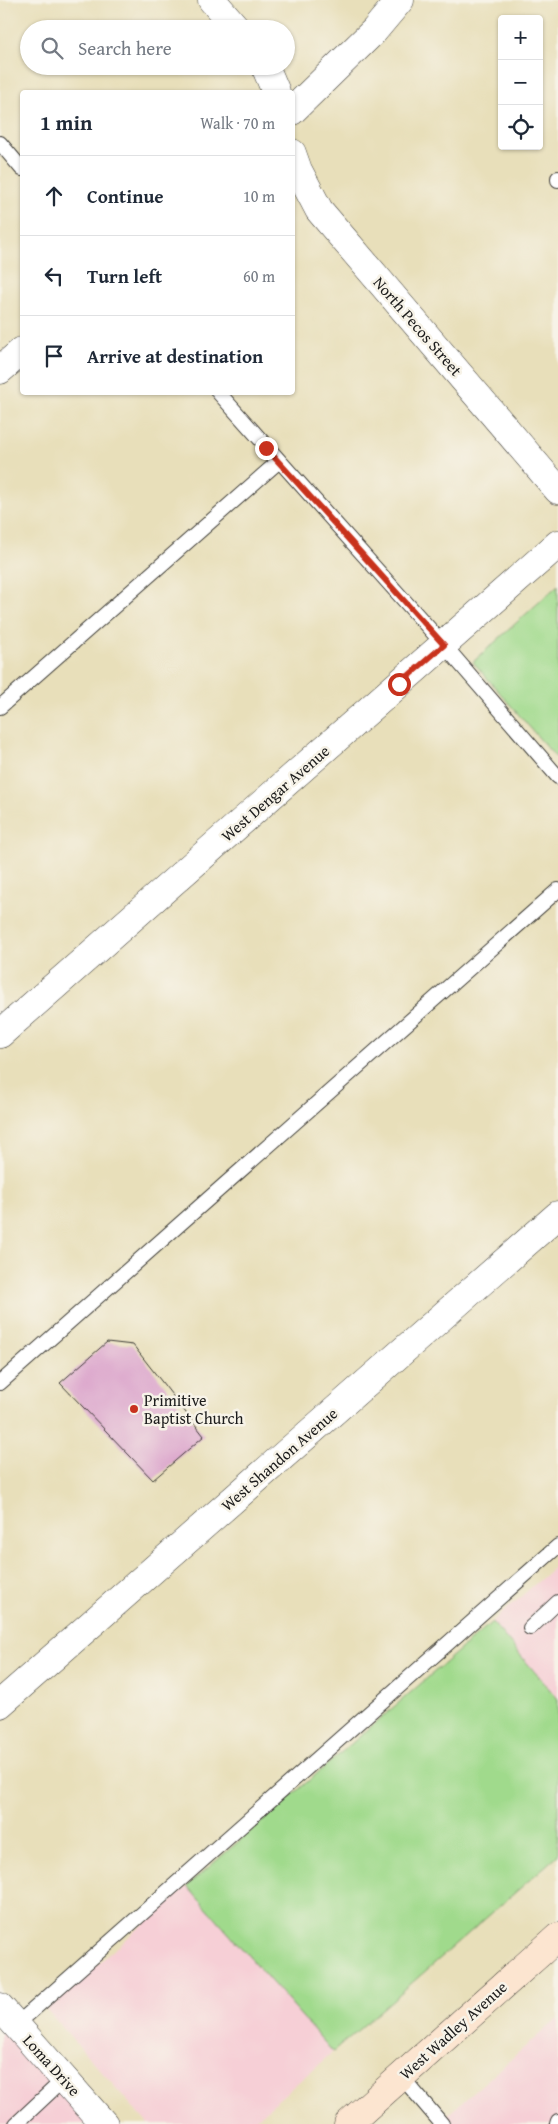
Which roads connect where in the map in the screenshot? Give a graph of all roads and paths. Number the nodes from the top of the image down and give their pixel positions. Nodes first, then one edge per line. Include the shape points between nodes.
1 (212, 0) edge
2 (400, 0) edge
3 (229, 20) edge
4 (269, 75) edge
5 (275, 90) edge
6 (295, 108) edge
7 (0, 144) edge
8 (295, 162) edge
9 (20, 167) edge
10 (20, 353) edge
11 (0, 370) edge
12 (221, 395) edge
13 (278, 462) junction
14 (558, 490) edge
15 (554, 548) edge
16 (444, 645) junction
17 (0, 707) edge
18 (558, 777) edge
19 (558, 890) edge
20 (0, 1034) edge
21 (558, 1215) edge
22 (0, 1383) edge
23 (558, 1546) edge
24 (558, 1602) edge
25 (530, 1628) dead end
26 (0, 1704) edge
27 (558, 1937) edge
28 (8, 2016) edge
29 (401, 2076) junction
30 (64, 2080) junction
31 (353, 2122) edge
32 (16, 2124) edge
33 (104, 2124) edge
34 (442, 2124) edge

1 - 3 street
2 - 6 street via 374,31
4 - 5 street
7 - 9 lane
8 - 14 street, North Pecos Street via 319,210
10 - 11 street
12 - 13 lane
13 - 16 lane
13 - 17 lane
15 - 16 street, West Dengar Avenue
16 - 18 lane
16 - 20 street, West Dengar Avenue
19 - 22 lane
21 - 26 street, West Shandon Avenue
23 - 28 lane
24 - 25 lane
27 - 29 main road, West Wadley Avenue
28 - 30 street, Loma Drive
29 - 31 main road, West Wadley Avenue
29 - 34 lane
30 - 32 lane
30 - 33 street, Loma Drive

